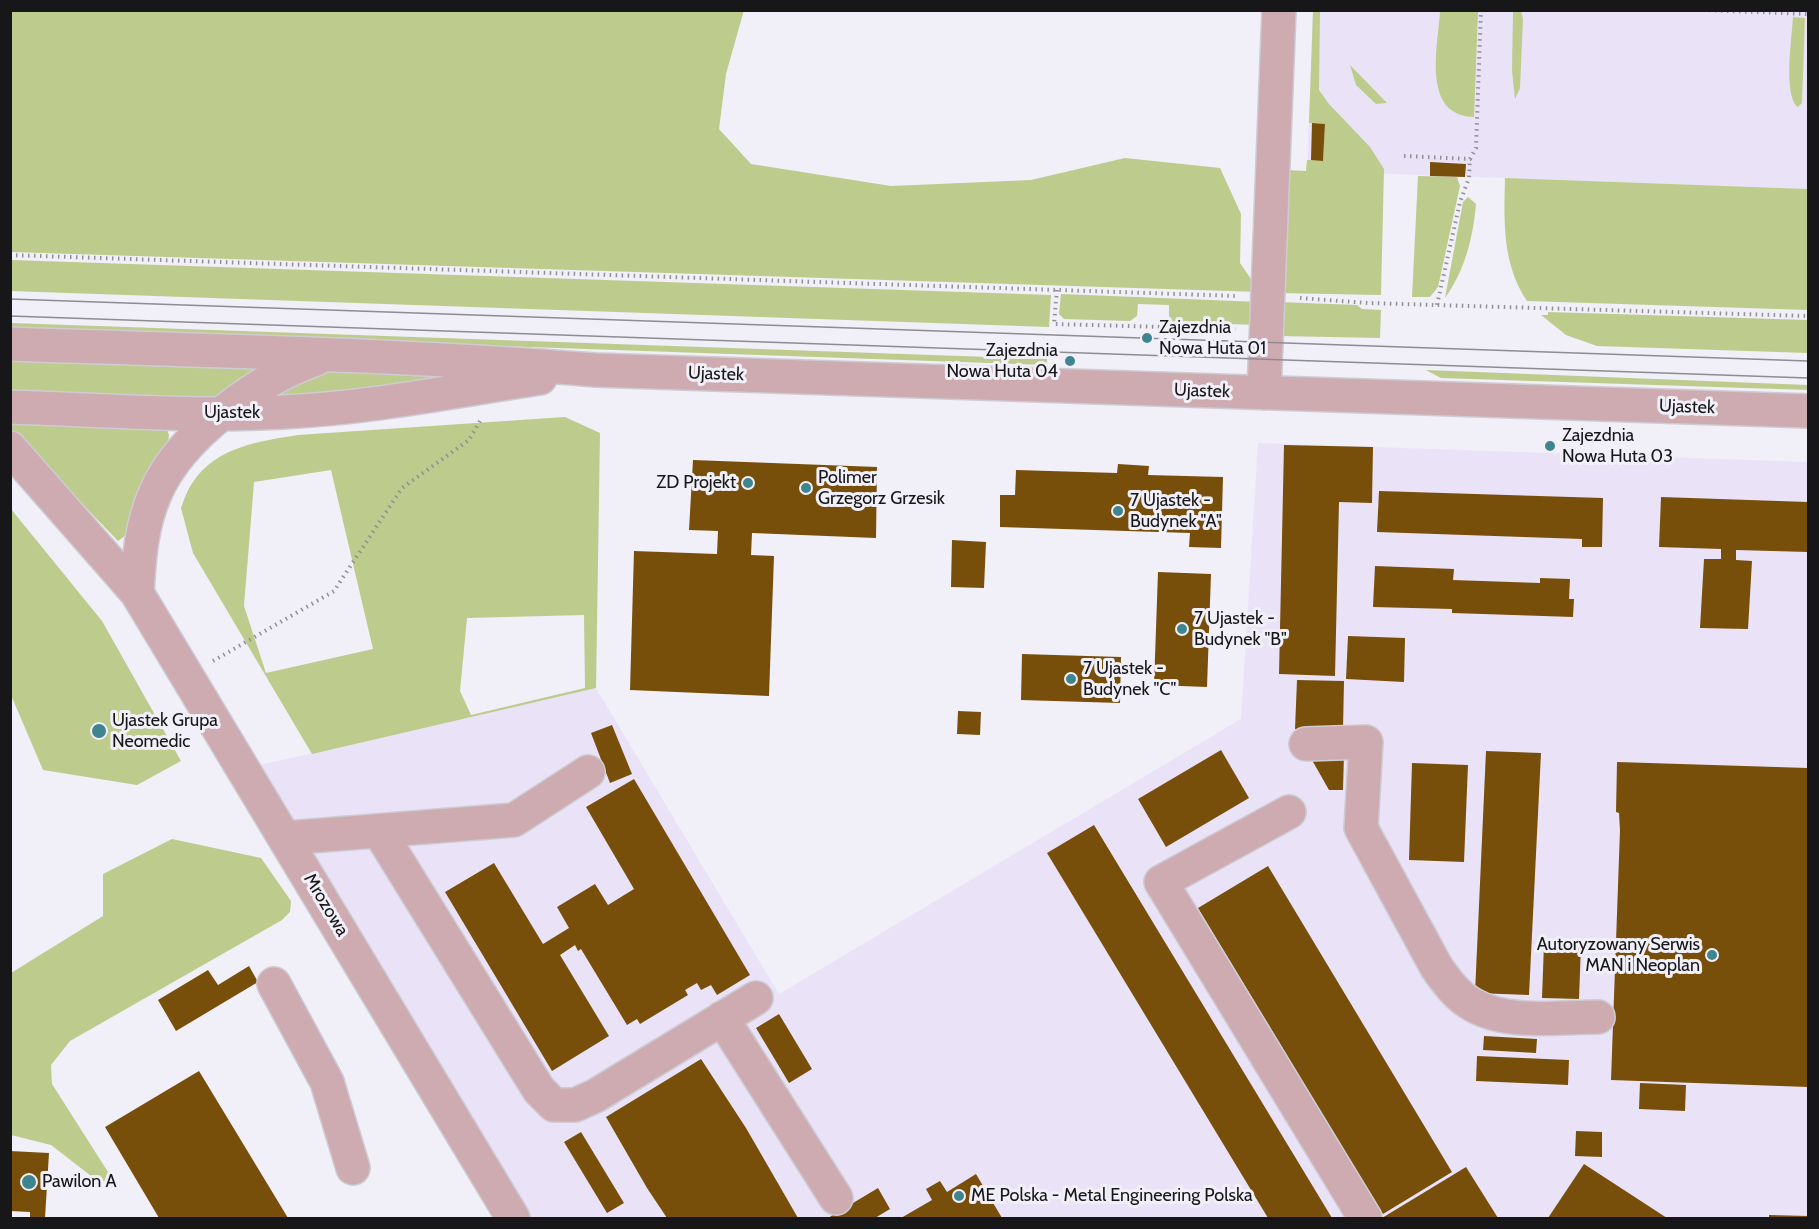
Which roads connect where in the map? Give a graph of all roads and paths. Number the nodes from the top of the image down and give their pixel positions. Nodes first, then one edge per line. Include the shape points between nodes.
1 (1279, 10) edge
2 (1481, 10) edge
3 (1703, 10) edge
4 (1809, 14) edge
5 (1404, 156) dead end
6 (1470, 159) junction
7 (10, 255) edge
8 (1057, 290) junction
9 (1268, 297) junction
10 (1437, 305) junction
11 (1809, 316) edge
12 (1266, 330) junction
13 (10, 344) edge
14 (332, 353) junction
15 (595, 370) junction
16 (1264, 393) junction
17 (10, 407) edge
18 (1809, 411) edge
19 (224, 414) junction
20 (469, 421) dead end
21 (10, 448) edge
22 (137, 593) junction
23 (209, 663) dead end
24 (1306, 744) dead end
25 (588, 772) dead end
26 (1288, 812) dead end
27 (379, 831) junction
28 (286, 838) junction
29 (274, 984) dead end
30 (756, 998) dead end
31 (1598, 1017) dead end
32 (722, 1018) junction
33 (353, 1168) dead end
34 (836, 1198) dead end
35 (513, 1218) edge
36 (1365, 1218) edge

1 - 9 street
2 - 6 path via 1476,148
3 - 4 path
5 - 6 path
6 - 10 path via 1469,178
7 - 8 path
8 - 9 path
8 - 12 path via 1054,324
9 - 10 path
9 - 12 street
10 - 11 path
12 - 16 street
13 - 14 street, Ujastek
14 - 15 street, Ujastek
14 - 19 street via 276,376
15 - 16 street, Ujastek
15 - 19 street, Ujastek via 347,406
16 - 18 street, Ujastek
17 - 19 street, Ujastek
19 - 22 street via 197,436 155,492 140,550
20 - 23 path via 480,421 469,440 402,488 334,591
21 - 22 street, Mrozowa
22 - 28 street, Mrozowa
24 - 31 street via 1366,742 1361,828 1437,968 1452,988 1473,1005 1495,1013 1519,1017
25 - 27 street via 514,820
26 - 36 street via 1161,882
27 - 28 street
27 - 32 street via 540,1090 554,1105 575,1105 595,1096
28 - 35 street, Mrozowa
29 - 33 street via 327,1082
30 - 32 street
32 - 34 street

